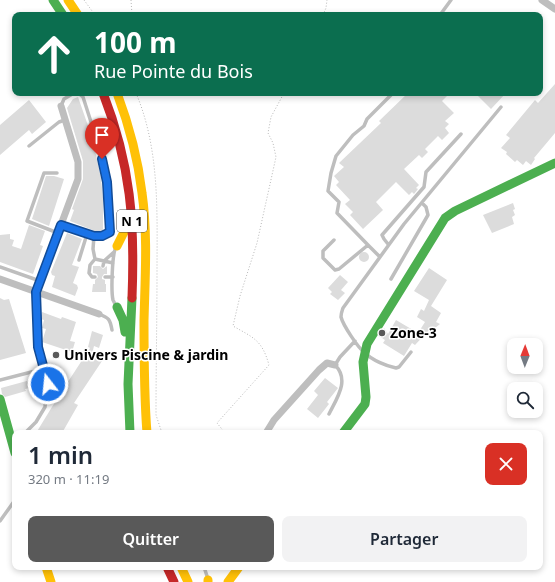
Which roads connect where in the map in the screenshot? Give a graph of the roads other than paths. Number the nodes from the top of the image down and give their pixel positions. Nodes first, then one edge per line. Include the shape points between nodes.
1 (53, 0) edge
2 (68, 0) edge
3 (451, 0) edge
4 (542, 0) edge
5 (555, 9) edge
6 (61, 12) edge
7 (76, 12) edge
8 (442, 12) edge
9 (69, 96) edge
10 (82, 96) edge
11 (103, 96) edge
12 (103, 96) edge
13 (118, 96) edge
14 (390, 96) edge
15 (61, 106) joint
16 (502, 107) dead end
17 (65, 120) junction
18 (461, 134) dead end
19 (29, 146) dead end
20 (555, 163) edge
21 (57, 173) dead end
22 (422, 203) junction
23 (61, 225) junction
24 (110, 232) joint
25 (58, 233) junction
26 (90, 235) junction
27 (334, 240) dead end
28 (388, 244) junction
29 (368, 245) junction
30 (115, 249) junction
31 (379, 256) junction
32 (79, 260) dead end
33 (95, 260) junction
34 (104, 261) junction
35 (113, 263) junction
36 (103, 266) dead end
37 (0, 268) edge
38 (95, 277) dead end
39 (105, 277) dead end
40 (113, 278) junction
41 (0, 279) edge
42 (391, 279) dead end
43 (40, 281) junction
44 (36, 292) junction
45 (117, 307) joint
46 (99, 314) joint
47 (112, 330) dead end
48 (355, 341) junction
49 (366, 349) junction
50 (411, 352) dead end
51 (128, 353) junction
52 (335, 365) junction
53 (43, 369) junction
54 (0, 380) edge
55 (0, 399) edge
56 (329, 414) dead end
57 (28, 430) edge
58 (130, 430) edge
59 (147, 430) edge
60 (268, 430) edge
61 (345, 430) edge
62 (12, 437) edge
63 (12, 504) edge
64 (0, 521) edge
65 (47, 570) edge
66 (168, 570) edge
67 (182, 570) edge
68 (205, 570) edge
69 (237, 570) edge
70 (208, 581) edge
71 (51, 582) edge
72 (174, 582) edge
73 (188, 582) edge
74 (228, 582) edge

1 - 6 main road
2 - 7 main road
3 - 8 lane
4 - 5 street
9 - 15 lane via 64,99
10 - 24 lane via 107,182
11 - 30 main road via 114,137 126,210 123,237
12 - 51 main road, N 1 via 118,132 130,194 133,238
13 - 59 main road, N 1 via 131,134 144,207 144,378
14 - 29 lane via 336,156 328,191 339,202 337,212
15 - 17 street
16 - 22 lane
17 - 19 lane
17 - 23 street via 78,162 78,179
18 - 28 lane via 426,172 424,187 382,234
20 - 49 main road via 445,218
21 - 25 lane via 44,173 27,221
22 - 28 lane
22 - 42 lane via 428,215
23 - 25 street
23 - 26 street
24 - 26 street via 102,236
25 - 43 street
26 - 32 lane
26 - 33 lane
27 - 29 lane via 323,251 323,258 336,270
28 - 31 lane
29 - 31 lane
30 - 34 lane
30 - 35 lane
31 - 48 lane via 341,313 342,321
33 - 34 lane
33 - 38 lane via 90,265 89,273
34 - 35 lane
34 - 36 lane
35 - 40 lane
37 - 43 lane
39 - 40 lane
40 - 45 lane via 114,300
41 - 44 street
43 - 44 street
44 - 46 street
44 - 53 lane via 38,347
45 - 51 main road via 123,320
46 - 47 lane via 107,318
48 - 49 lane
48 - 52 lane
49 - 50 lane via 372,358 396,368
49 - 61 main road via 365,404
51 - 58 main road, N 1
52 - 56 lane via 340,370 342,386
52 - 60 street via 327,364 319,370
53 - 54 lane
53 - 57 lane via 48,384 45,407
55 - 62 main road
63 - 64 lane
65 - 71 main road
66 - 72 main road
67 - 73 main road
68 - 70 lane
69 - 74 main road

